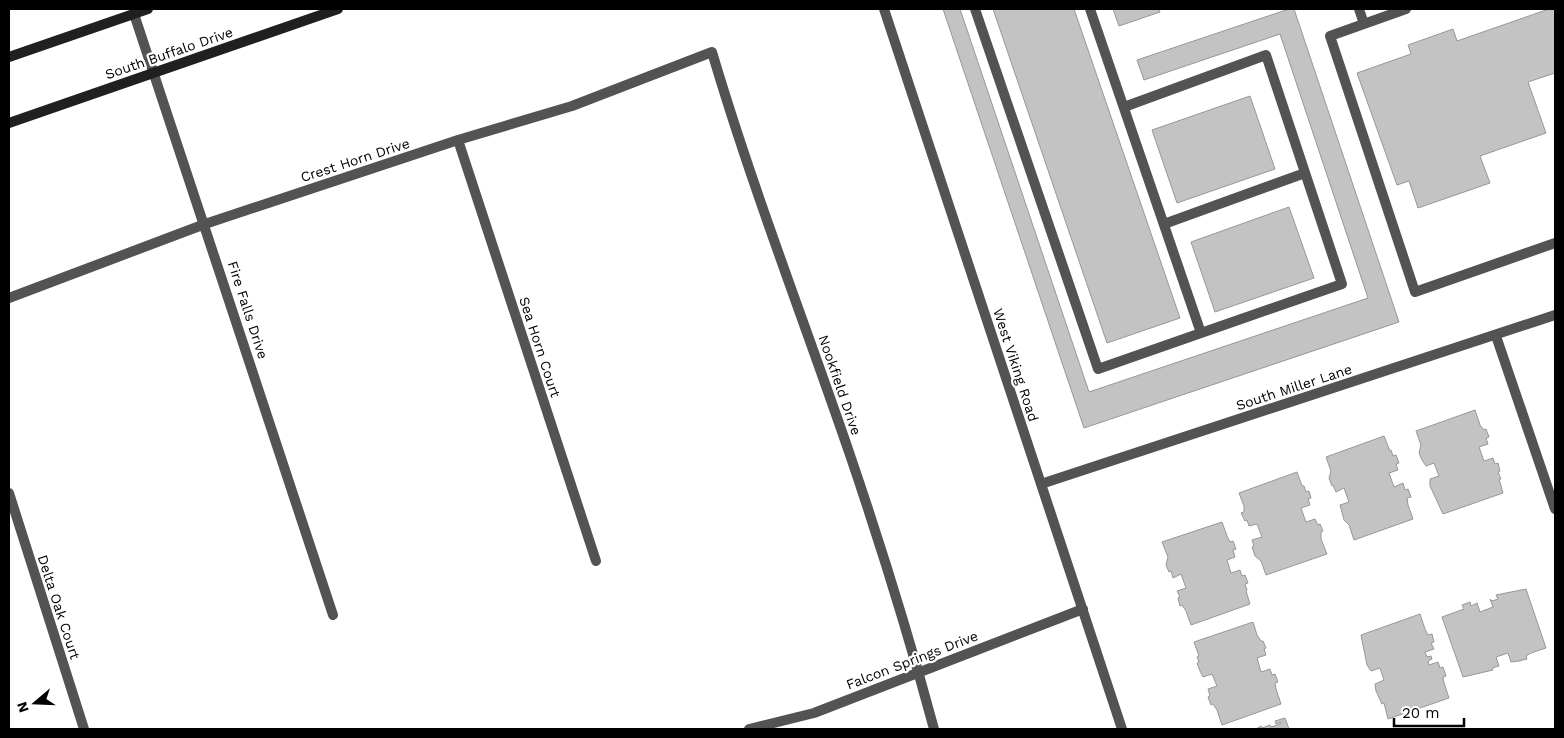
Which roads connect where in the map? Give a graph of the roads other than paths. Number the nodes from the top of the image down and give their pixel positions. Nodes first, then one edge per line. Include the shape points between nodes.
1 (148, 9) edge
2 (338, 9) edge
3 (884, 9) edge
4 (975, 9) edge
5 (1090, 9) edge
6 (1359, 9) edge
7 (1406, 9) edge
8 (134, 14) junction
9 (1364, 24) junction
10 (712, 52) joint
11 (9, 57) edge
12 (155, 72) junction
13 (1124, 107) junction
14 (9, 123) edge
15 (458, 140) junction
16 (1305, 173) junction
17 (205, 224) junction
18 (1164, 224) junction
19 (1555, 244) edge
20 (9, 298) edge
21 (1555, 315) edge
22 (1201, 333) junction
23 (1496, 336) junction
24 (1041, 484) junction
25 (9, 493) edge
26 (1555, 509) edge
27 (596, 561) dead end
28 (1083, 608) junction
29 (333, 615) dead end
30 (919, 673) junction
31 (84, 729) edge
32 (749, 729) edge
33 (934, 729) edge
34 (1122, 729) edge

1 - 8 main road
2 - 12 main road, South Buffalo Drive
3 - 24 street, West Viking Road
4 - 22 street via 1098,369
5 - 13 street
6 - 9 street
7 - 9 street
8 - 11 main road
8 - 12 street, Fire Falls Drive
9 - 19 street via 1330,36 1415,292
10 - 15 street, Crest Horn Drive via 572,106
10 - 30 street, Nookfield Drive via 731,116 850,454
12 - 14 main road, South Buffalo Drive
12 - 17 street, Fire Falls Drive
13 - 16 street via 1266,55
13 - 18 street
15 - 17 street, Crest Horn Drive
15 - 27 street, Sea Horn Court
16 - 18 street
16 - 22 street via 1342,284
17 - 20 street, Crest Horn Drive
17 - 29 street, Fire Falls Drive
18 - 22 street
21 - 23 street, South Miller Lane
23 - 24 street, South Miller Lane
23 - 26 street
24 - 28 street, West Viking Road
25 - 31 street, Delta Oak Court
28 - 30 street, Falcon Springs Drive
28 - 34 street, West Viking Road
30 - 32 street, Falcon Springs Drive via 814,713
30 - 33 street, Nookfield Drive

